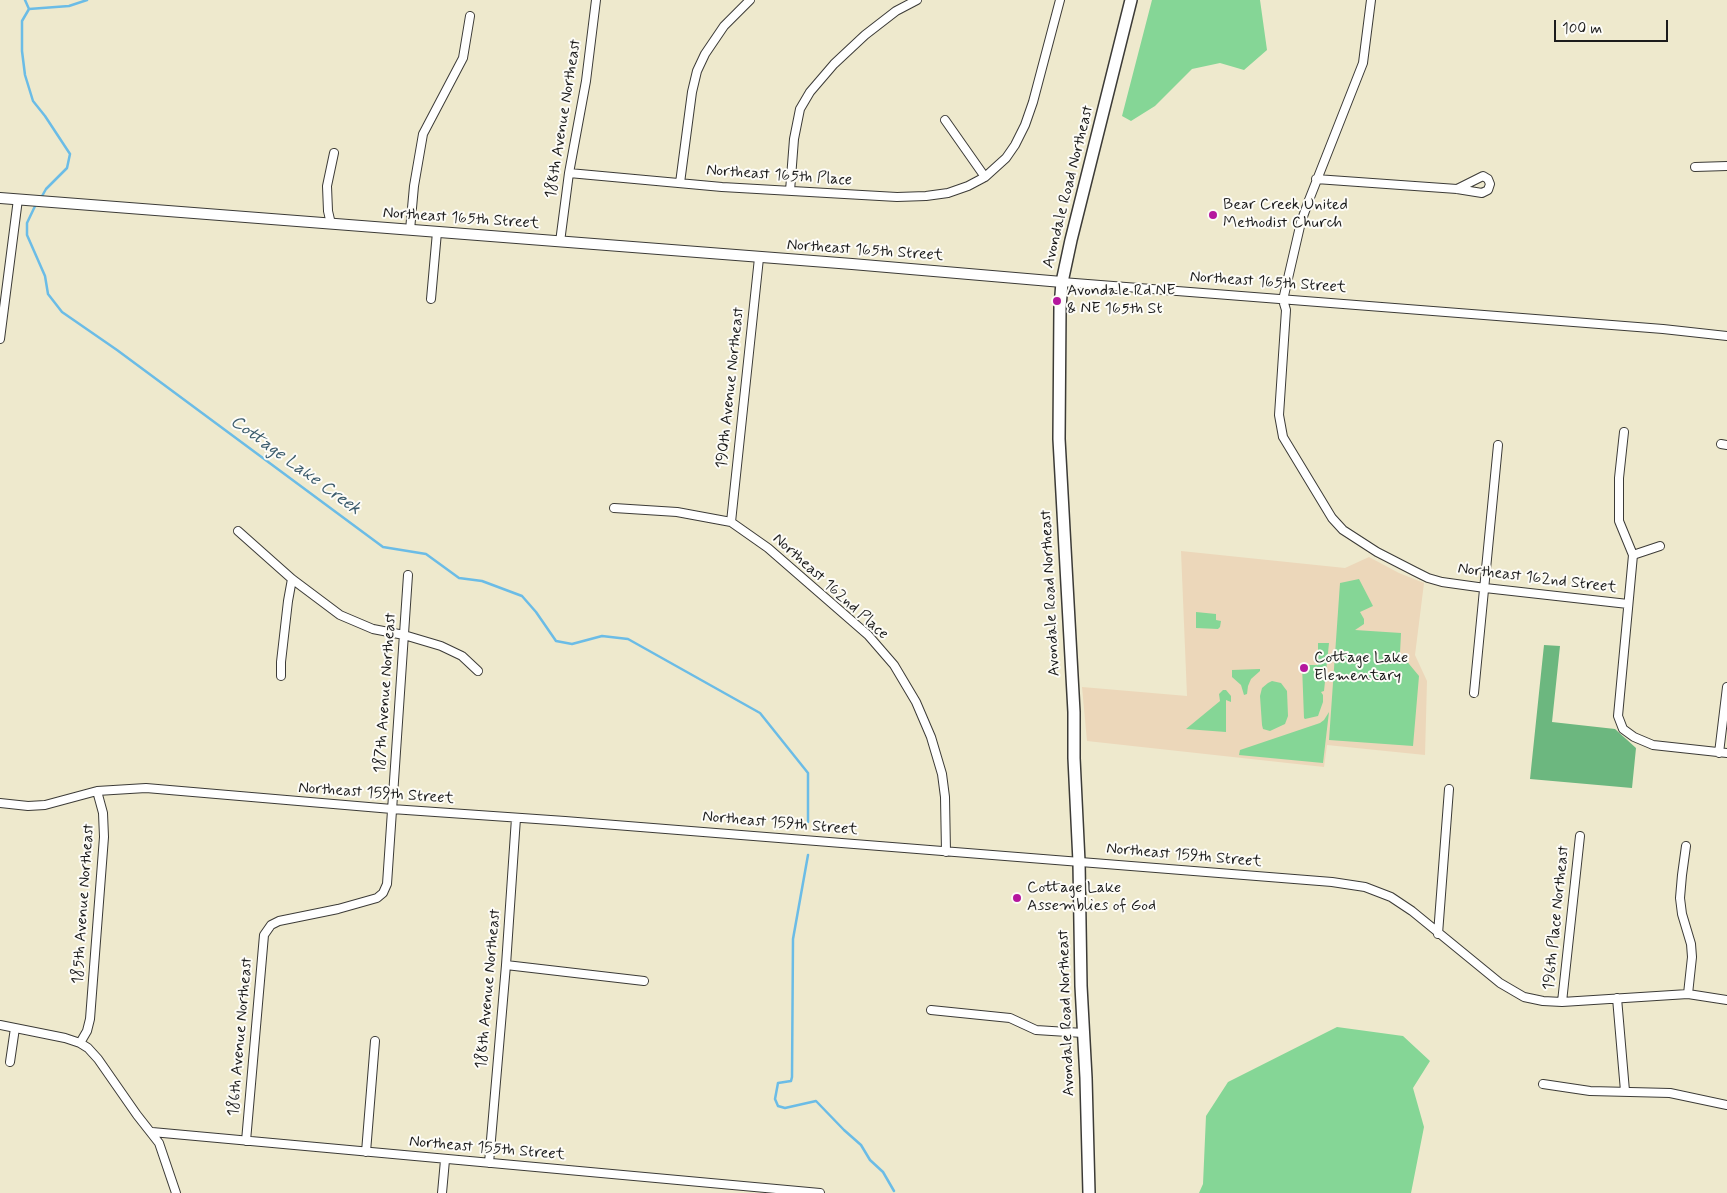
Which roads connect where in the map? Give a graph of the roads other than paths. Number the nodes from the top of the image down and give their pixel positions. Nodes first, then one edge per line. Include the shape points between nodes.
1 (596, 0) edge
2 (750, 0) edge
3 (917, 0) edge
4 (1060, 0) edge
5 (1131, 0) edge
6 (1371, 0) edge
7 (470, 16) dead end
8 (945, 120) dead end
9 (334, 153) dead end
10 (1727, 166) edge
11 (1695, 167) dead end
12 (569, 173) junction
13 (985, 177) junction
14 (1316, 178) junction
15 (680, 184) junction
16 (1458, 189) dead end
17 (790, 191) junction
18 (0, 198) edge
19 (23, 200) junction
20 (331, 224) junction
21 (410, 230) junction
22 (437, 232) junction
23 (560, 242) junction
24 (759, 258) junction
25 (1062, 282) junction
26 (431, 299) dead end
27 (1283, 300) junction
28 (1727, 336) edge
29 (0, 339) edge
30 (1624, 432) dead end
31 (1498, 445) dead end
32 (614, 508) dead end
33 (731, 522) junction
34 (238, 531) dead end
35 (1660, 546) dead end
36 (1633, 555) junction
37 (408, 576) dead end
38 (292, 579) junction
39 (1485, 588) junction
40 (1628, 604) junction
41 (404, 635) junction
42 (478, 671) dead end
43 (281, 676) dead end
44 (1727, 687) edge
45 (1474, 693) dead end
46 (1723, 753) edge
47 (1449, 789) dead end
48 (97, 791) junction
49 (0, 803) edge
50 (392, 810) junction
51 (516, 818) junction
52 (1580, 836) dead end
53 (1686, 846) dead end
54 (946, 852) junction
55 (1079, 862) junction
56 (264, 934) joint
57 (1438, 934) junction
58 (506, 965) junction
59 (644, 981) dead end
60 (1688, 994) junction
61 (1617, 998) junction
62 (1727, 1000) edge
63 (1562, 1002) junction
64 (931, 1010) dead end
65 (0, 1025) edge
66 (15, 1028) junction
67 (1083, 1033) junction
68 (375, 1041) dead end
69 (80, 1043) junction
70 (10, 1062) dead end
71 (1543, 1084) dead end
72 (1625, 1091) junction
73 (1727, 1105) edge
74 (152, 1132) junction
75 (246, 1141) junction
76 (366, 1152) junction
77 (445, 1160) junction
78 (489, 1163) junction
79 (176, 1193) edge
80 (442, 1193) edge
81 (820, 1193) edge
82 (1089, 1193) edge

1 - 12 street, 188th Avenue Northeast via 586,81
2 - 15 street via 724,26 697,71
3 - 17 street via 896,11 865,35 810,92 800,109
4 - 13 street, Northeast 165th Place via 1025,125 1006,158
5 - 25 main road, Avondale Road Northeast
6 - 14 street, Northeast 162nd Street via 1363,63
7 - 21 street via 463,58 423,134
8 - 13 street
9 - 20 street via 327,186
10 - 11 street
12 - 15 street, Northeast 165th Place
12 - 23 street, 188th Avenue Northeast
13 - 17 street, Northeast 165th Place via 948,193 926,196
14 - 16 street
14 - 27 street, Northeast 162nd Street via 1301,222
15 - 17 street, Northeast 165th Place
18 - 19 street, Northeast 165th Street
19 - 20 street, Northeast 165th Street
19 - 29 street
20 - 21 street, Northeast 165th Street
21 - 22 street, Northeast 165th Street
22 - 23 street, Northeast 165th Street
22 - 26 street
23 - 24 street, Northeast 165th Street
24 - 25 street, Northeast 165th Street
24 - 33 street, 190th Avenue Northeast
25 - 27 street, Northeast 165th Street
25 - 55 main road, Avondale Road Northeast via 1060,439
27 - 28 street, Northeast 165th Street via 1662,328
27 - 39 street, Northeast 162nd Street via 1286,310 1280,425 1283,437 1332,518 1343,530 1377,552 1428,578
30 - 36 street via 1619,521
31 - 39 street
32 - 33 street via 677,512
33 - 54 street, Northeast 162nd Place via 768,548 868,634 894,665 916,702 942,774
34 - 38 street
35 - 36 street
36 - 40 street
37 - 41 street, 187th Avenue Northeast
38 - 41 street via 340,616 373,629
38 - 43 street
39 - 40 street, Northeast 162nd Street
39 - 45 street
40 - 46 street via 1618,703 1623,729 1653,745
41 - 42 street via 462,656
41 - 50 street, 187th Avenue Northeast
44 - 46 street
47 - 57 street
48 - 49 street, Northeast 159th Street via 45,805
48 - 50 street, Northeast 159th Street via 146,788
48 - 69 street, 185th Avenue Northeast via 103,813 104,837 90,1019
50 - 51 street, Northeast 159th Street
50 - 56 street, 187th Avenue Northeast via 387,884 383,893 377,898 279,921
51 - 54 street, Northeast 159th Street
51 - 58 street, 188th Avenue Northeast
52 - 63 street, 196th Place Northeast
53 - 60 street via 1680,898 1691,944
54 - 55 street, Northeast 159th Street
55 - 57 street, Northeast 159th Street via 1365,887 1391,897
55 - 67 main road, Avondale Road Northeast
56 - 75 street, 186th Avenue Northeast
57 - 63 street, Northeast 159th Street via 1500,984 1524,996
58 - 59 street
58 - 78 street, 188th Avenue Northeast
60 - 61 street, Northeast 159th Street
60 - 62 street, Northeast 159th Street
61 - 63 street, Northeast 159th Street
61 - 72 street
64 - 67 street via 1010,1018 1036,1030
65 - 66 street
66 - 69 street
66 - 70 street
67 - 82 main road, Avondale Road Northeast
68 - 76 street
69 - 74 street via 98,1058
71 - 72 street via 1590,1091
72 - 73 street via 1670,1094
74 - 75 street, Northeast 155th Street
74 - 79 street
75 - 76 street, Northeast 155th Street
76 - 77 street, Northeast 155th Street
77 - 78 street, Northeast 155th Street
77 - 80 street
78 - 81 street, Northeast 155th Street

